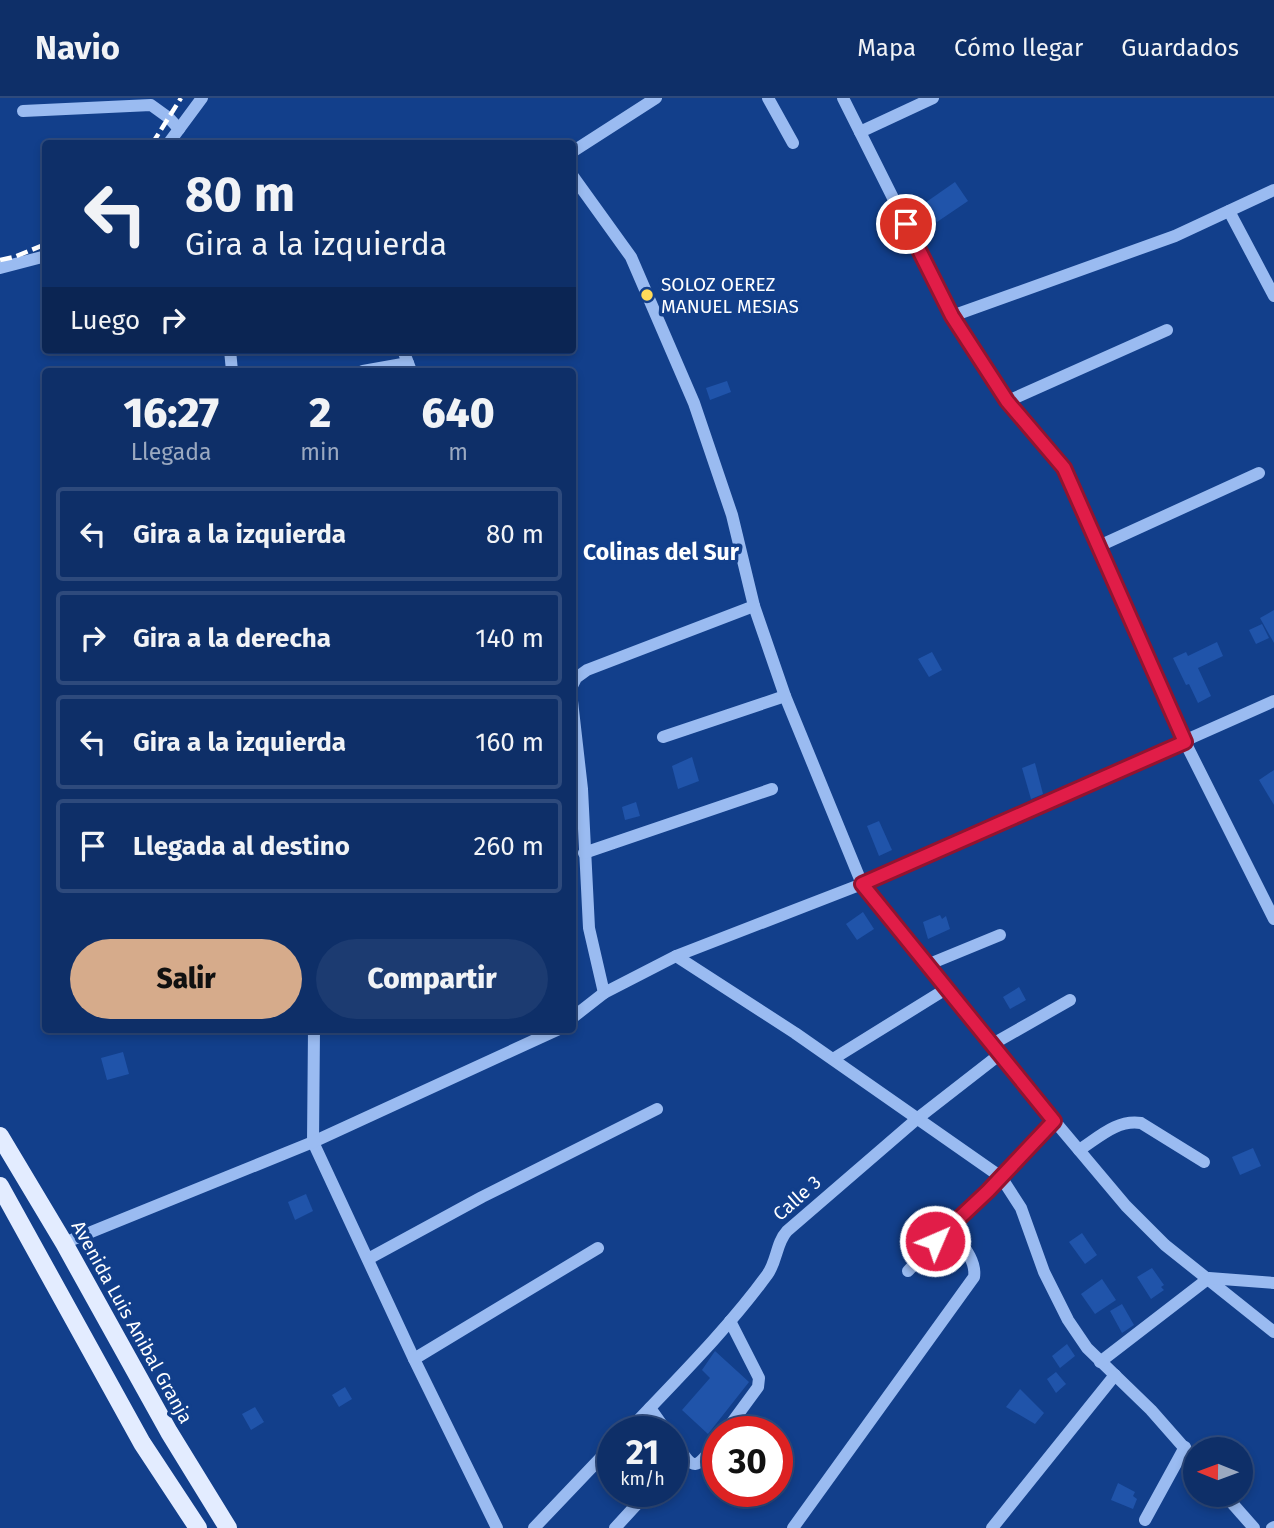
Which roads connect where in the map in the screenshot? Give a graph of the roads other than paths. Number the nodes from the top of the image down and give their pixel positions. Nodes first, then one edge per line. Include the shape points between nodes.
1 (202, 98) edge
2 (656, 98) edge
3 (768, 98) edge
4 (843, 98) edge
5 (933, 98) edge
6 (23, 111) dead end
7 (179, 129) junction
8 (860, 132) junction
9 (171, 140) edge
10 (793, 143) dead end
11 (576, 149) edge
12 (576, 181) edge
13 (1274, 190) edge
14 (1229, 211) junction
15 (42, 257) edge
16 (0, 268) edge
17 (1274, 296) edge
18 (952, 316) junction
19 (1167, 330) dead end
20 (1007, 401) junction
21 (1259, 473) dead end
22 (1098, 546) junction
23 (754, 606) junction
24 (576, 678) edge
25 (785, 696) junction
26 (1274, 701) edge
27 (576, 736) edge
28 (663, 737) dead end
29 (1185, 742) junction
30 (772, 789) dead end
31 (584, 853) junction
32 (862, 884) junction
33 (1274, 919) edge
34 (1000, 935) dead end
35 (676, 956) junction
36 (927, 965) junction
37 (946, 989) junction
38 (604, 993) junction
39 (1070, 1000) dead end
40 (576, 1015) edge
41 (314, 1033) edge
42 (550, 1033) edge
43 (995, 1050) junction
44 (833, 1059) junction
45 (657, 1110) dead end
46 (918, 1118) junction
47 (1054, 1121) junction
48 (0, 1136) edge
49 (313, 1142) junction
50 (1079, 1150) junction
51 (1204, 1162) dead end
52 (1001, 1177) junction
53 (2, 1194) edge
54 (949, 1226) junction
55 (64, 1243) junction
56 (598, 1248) dead end
57 (368, 1259) junction
58 (908, 1271) dead end
59 (1209, 1278) junction
60 (1274, 1283) edge
61 (730, 1321) junction
62 (1274, 1332) edge
63 (414, 1359) junction
64 (1100, 1362) junction
65 (1115, 1375) junction
66 (650, 1408) junction
67 (642, 1416) edge
68 (656, 1416) edge
69 (737, 1416) edge
70 (1183, 1445) edge
71 (1183, 1451) edge
72 (597, 1462) edge
73 (634, 1507) edge
74 (1235, 1507) edge
75 (1145, 1525) edge
76 (198, 1528) edge
77 (228, 1528) edge
78 (497, 1528) edge
79 (534, 1528) edge
80 (615, 1528) edge
81 (793, 1528) edge
82 (992, 1528) edge
83 (1254, 1528) edge

1 - 7 street
2 - 11 street
3 - 10 street
4 - 8 street
5 - 8 street
6 - 7 street via 151,105
7 - 9 street
8 - 18 street
12 - 23 street via 631,257 694,402 732,515
13 - 14 street
14 - 17 street
14 - 18 street via 1175,236
15 - 16 street
18 - 20 street
19 - 20 street
20 - 22 street via 1064,468
21 - 22 street
22 - 29 street
23 - 24 street
23 - 25 street
25 - 28 street
25 - 32 street
26 - 29 street
27 - 31 street
29 - 32 street
29 - 33 street
30 - 31 street
31 - 38 street via 589,928
32 - 35 street
32 - 36 street
34 - 36 street
35 - 38 street
35 - 44 street
36 - 37 street
37 - 43 street
37 - 44 street
38 - 40 street
39 - 43 street, Calle 3
41 - 49 street
42 - 49 street
43 - 46 street, Calle 3
43 - 47 street
44 - 46 street
45 - 57 street
46 - 52 street
46 - 61 street, Calle 3 via 782,1236 769,1273
47 - 50 street
47 - 52 street
48 - 55 main road, Avenida Luis Anibal Granja
49 - 55 street
49 - 57 street
50 - 51 street via 1121,1123 1131,1122 1141,1123
50 - 59 street via 1165,1245
52 - 54 street
52 - 64 street via 1021,1209 1068,1320
53 - 76 main road via 142,1443
54 - 58 street
54 - 81 street via 972,1259 974,1277
55 - 77 main road, Avenida Luis Anibal Granja
56 - 63 street
57 - 63 street
59 - 60 street
59 - 62 street
59 - 64 street
61 - 66 street, Calle 3
61 - 69 street via 759,1378 758,1387
63 - 78 street
64 - 65 street
65 - 70 street
65 - 82 street
66 - 67 street, Calle 3
66 - 68 street
71 - 75 street
72 - 79 street
73 - 80 street
74 - 83 street

